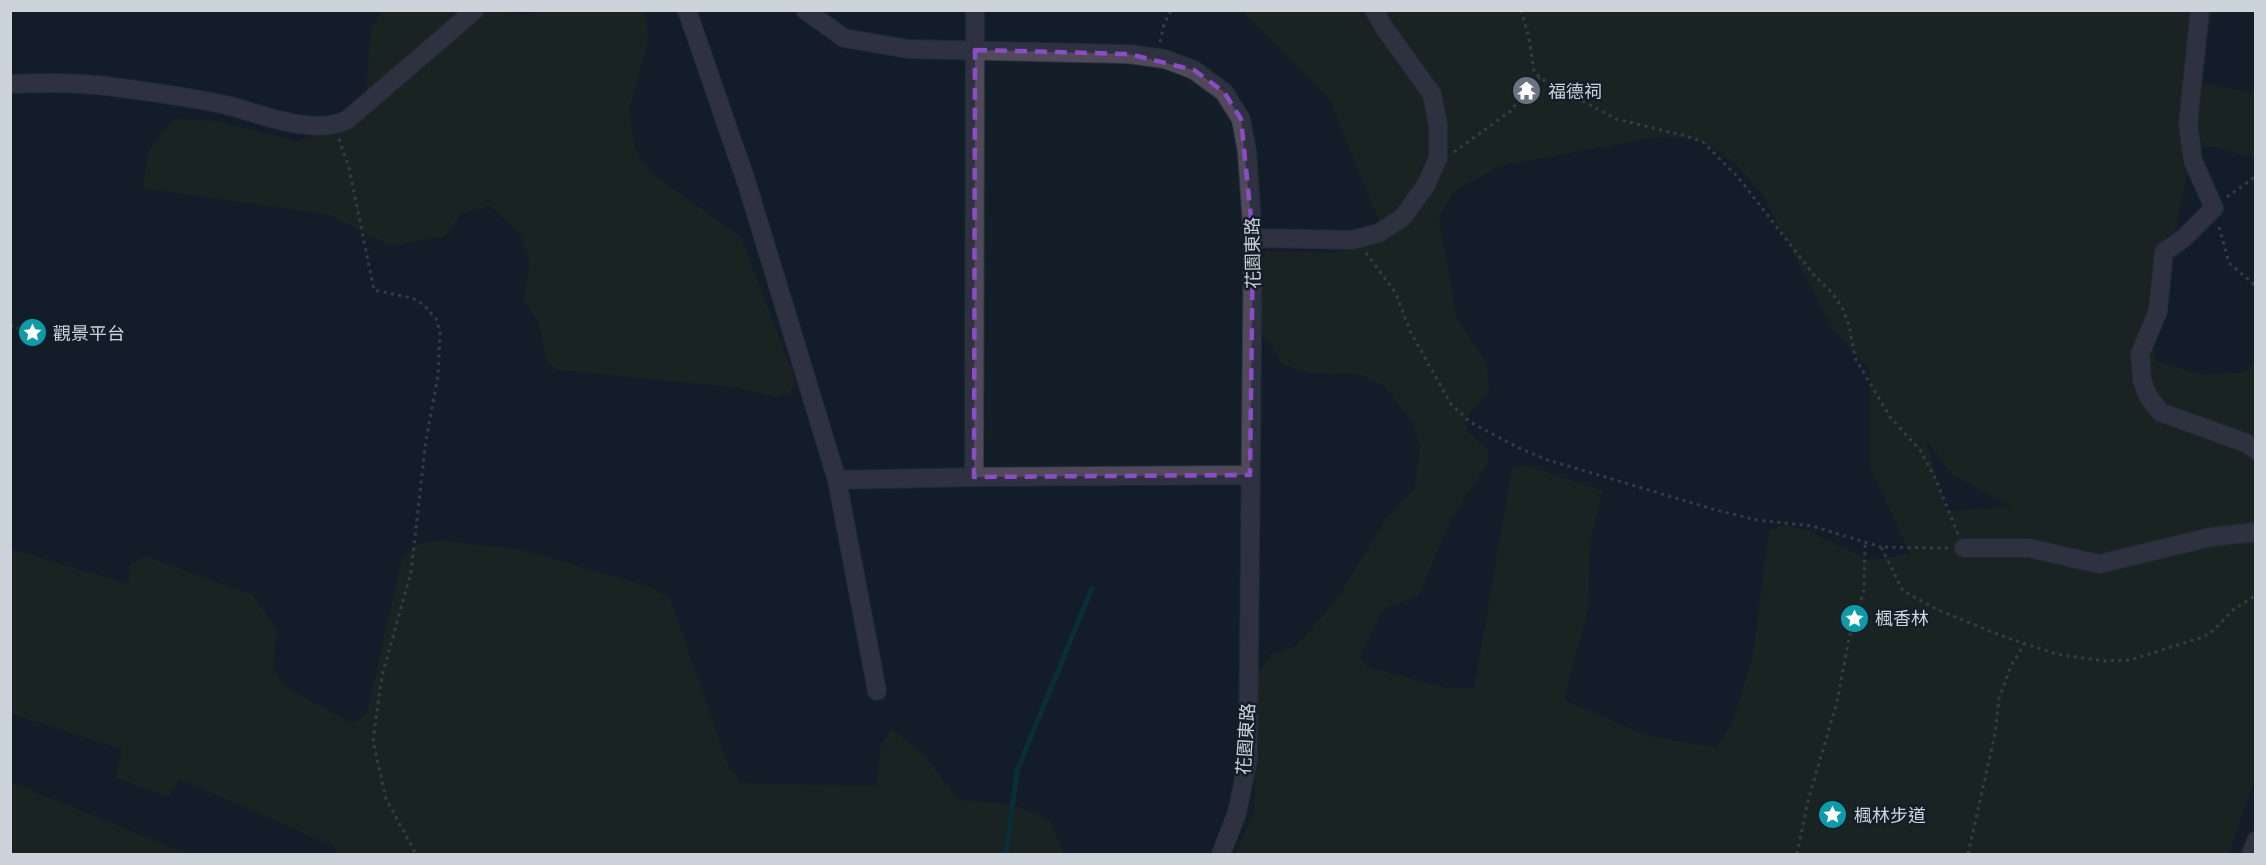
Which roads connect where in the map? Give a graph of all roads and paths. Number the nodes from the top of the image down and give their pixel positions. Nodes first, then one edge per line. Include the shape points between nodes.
1 (475, 10) edge
2 (687, 10) edge
3 (805, 10) edge
4 (975, 10) edge
5 (1171, 10) edge
6 (1374, 10) edge
7 (1521, 10) edge
8 (2200, 10) edge
9 (975, 50) junction
10 (1157, 58) junction
11 (1540, 77) junction
12 (10, 84) edge
13 (335, 126) junction
14 (1438, 158) junction
15 (2256, 176) edge
16 (2214, 208) junction
17 (1253, 238) junction
18 (1352, 240) junction
19 (2256, 286) edge
20 (10, 325) edge
21 (32, 333) dead end
22 (2256, 450) edge
23 (1250, 475) junction
24 (974, 477) junction
25 (837, 480) junction
26 (2256, 532) edge
27 (1865, 542) junction
28 (1881, 547) junction
29 (1964, 548) junction
30 (2256, 595) edge
31 (2025, 643) junction
32 (877, 691) dead end
33 (2256, 841) edge
34 (416, 855) edge
35 (1221, 855) edge
36 (1797, 855) edge
37 (1968, 855) edge
38 (2251, 855) edge

1 - 13 street via 347,120
2 - 25 street via 747,184
3 - 9 street, 花園東路 via 844,38 908,49
4 - 9 street
5 - 10 path
6 - 14 street via 1432,94
7 - 11 path via 1534,72
8 - 16 street via 2188,123 2193,161
9 - 10 street, 花園東路
9 - 24 street
10 - 17 street, 花園東路 via 1194,70 1224,92 1241,118
11 - 14 path via 1496,124 1450,155
11 - 29 path via 1616,118 1703,142 1738,177 1844,309 1855,358 1890,417 1920,450
12 - 13 street via 105,86 222,104 306,126
13 - 34 path via 349,168 374,290 412,298 424,305 436,319 440,332 438,376 426,440 411,572 382,676 373,741 386,799
14 - 18 street via 1426,185 1403,218 1379,233
15 - 16 path
16 - 19 path via 2229,263
16 - 22 street via 2164,252 2158,311 2140,354 2142,380 2160,412
17 - 18 street
17 - 23 street, 花園東路
18 - 27 path via 1371,258 1395,292 1412,333 1451,404 1470,422 1548,460 1716,510 1757,520 1812,526
20 - 21 path
23 - 24 street
23 - 35 street, 花園東路 via 1248,759 1237,813
24 - 25 street
25 - 32 street
26 - 29 street via 2211,537 2099,564 2029,548
27 - 28 path
27 - 36 path via 1864,590
28 - 29 path
28 - 31 path via 1903,591 1936,609
30 - 31 path via 2204,637 2130,660 2104,661 2056,654
31 - 37 path via 2004,683
33 - 38 street

